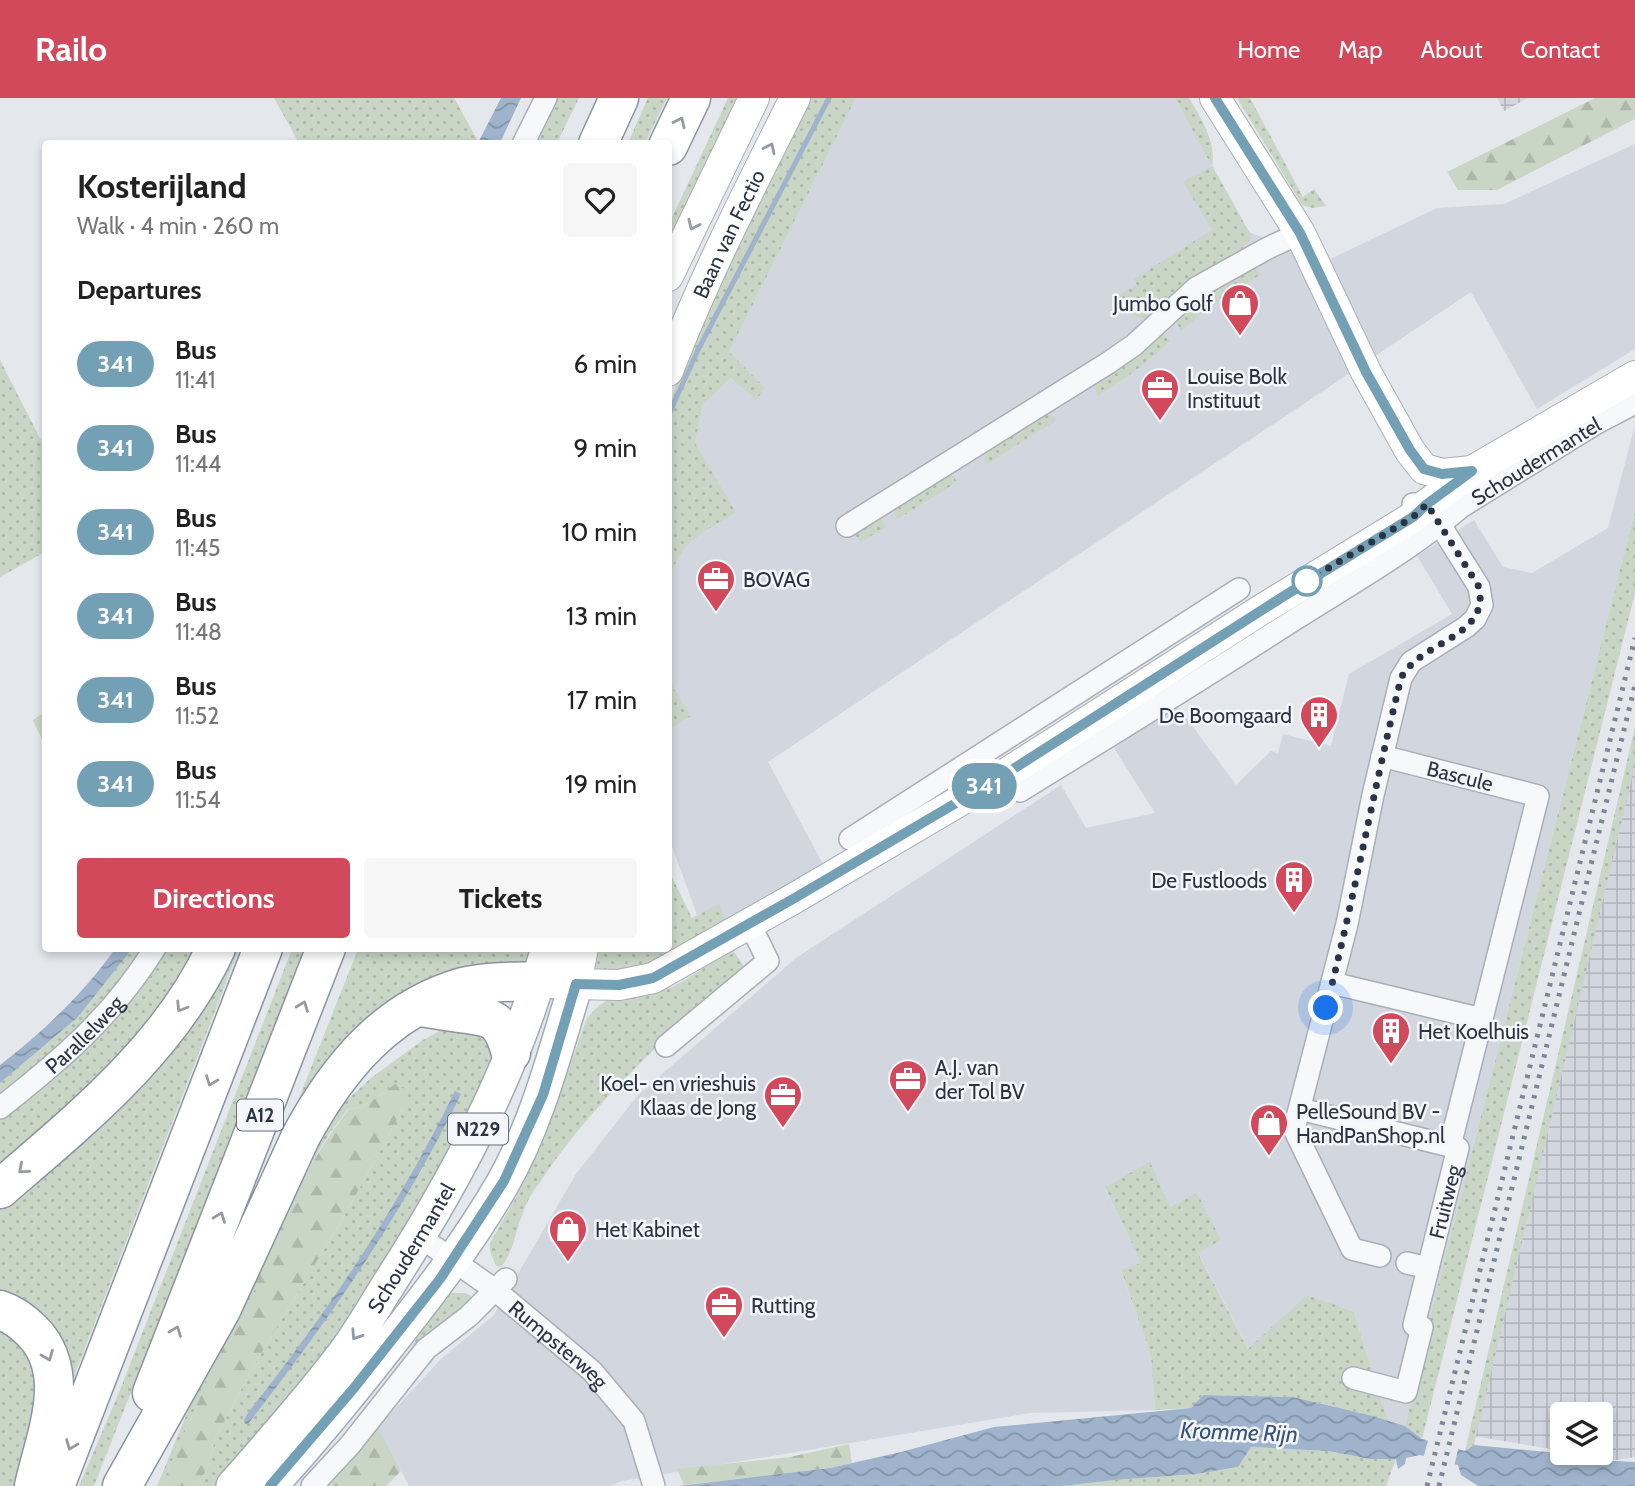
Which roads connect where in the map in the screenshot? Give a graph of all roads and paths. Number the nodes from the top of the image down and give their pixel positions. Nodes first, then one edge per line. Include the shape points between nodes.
1 (545, 98) edge
2 (619, 98) edge
3 (691, 98) edge
4 (754, 98) edge
5 (794, 98) edge
6 (1194, 98) edge
7 (1215, 98) edge
8 (525, 140) edge
9 (600, 140) edge
10 (671, 140) edge
11 (1291, 237) junction
12 (672, 268) edge
13 (672, 361) edge
14 (1635, 376) edge
15 (1635, 403) edge
16 (1424, 469) junction
17 (1472, 471) junction
18 (1434, 514) junction
19 (847, 526) dead end
20 (1239, 589) dead end
21 (1073, 695) junction
22 (1090, 721) junction
23 (1382, 757) junction
24 (1007, 773) junction
25 (1538, 796) joint
26 (850, 839) dead end
27 (750, 923) junction
28 (152, 952) edge
29 (214, 952) edge
30 (260, 952) edge
31 (324, 952) edge
32 (560, 962) edge
33 (1332, 983) junction
34 (414, 1006) junction
35 (1482, 1019) junction
36 (666, 1046) dead end
37 (511, 1053) junction
38 (0, 1108) edge
39 (1300, 1109) junction
40 (1450, 1146) junction
41 (0, 1189) edge
42 (419, 1236) junction
43 (1380, 1256) dead end
44 (454, 1261) junction
45 (500, 1284) junction
46 (0, 1310) edge
47 (1353, 1378) dead end
48 (34, 1486) edge
49 (55, 1486) edge
50 (116, 1486) edge
51 (122, 1486) edge
52 (233, 1486) edge
53 (270, 1486) edge
54 (313, 1486) edge
55 (654, 1486) edge

1 - 8 street
2 - 9 highway
10 -> 3 highway
4 -> 12 street, Baan van Fectio
13 -> 5 street, Baan van Fectio via 718,253
6 - 11 street
7 - 11 street
11 - 16 street
11 - 18 street via 1395,460
11 - 19 street via 1196,288 1108,363
14 - 17 street, Schoudermantel
15 - 18 street, Schoudermantel via 1461,508
16 - 17 street via 1442,474
16 - 18 street
17 - 18 street, Schoudermantel
18 - 22 street, Schoudermantel via 1413,517
18 - 23 street via 1479,587 1482,605 1466,627 1405,670
18 - 24 street, Schoudermantel via 1148,714 1020,791
20 - 21 street
21 - 22 street
21 - 26 street
22 - 24 street, Schoudermantel
23 - 25 street, Bascule
23 - 33 street
24 - 27 street, Schoudermantel
25 - 35 street, Fruitweg
27 - 32 street, Schoudermantel via 653,978 619,985
27 - 36 street via 768,961
28 - 38 street, Parallelweg via 105,1016 76,1046
29 -> 41 highway via 176,1015 118,1084
30 -> 49 highway, A12
50 -> 31 highway, A12
32 - 34 highway, A12
32 - 37 main road, Schoudermantel / N229
32 - 44 main road, Schoudermantel / N229 via 543,1095 504,1181
33 - 35 street
33 - 39 street
34 - 37 highway via 490,1018 501,1028
34 - 51 highway, A12 via 368,1043 313,1114 221,1310
35 - 40 street, Fruitweg
37 - 42 main road, Schoudermantel / N229 via 467,1150
39 - 40 street
39 - 43 street via 1294,1129 1352,1249
40 - 47 street, Fruitweg via 1458,1148 1418,1265 1413,1325 1422,1327 1406,1392
42 - 44 street, Rumpsterweg
42 -> 52 main road, Schoudermantel / N229 via 345,1353
44 - 45 street, Rumpsterweg
44 - 53 main road, Schoudermantel / N229
45 - 54 street via 469,1316 426,1349
45 - 55 street, Rumpsterweg via 592,1371 634,1421
46 -> 48 highway via 40,1339 54,1374 55,1398

